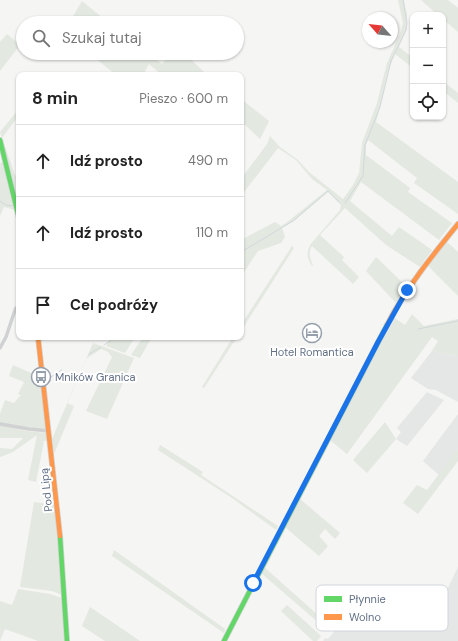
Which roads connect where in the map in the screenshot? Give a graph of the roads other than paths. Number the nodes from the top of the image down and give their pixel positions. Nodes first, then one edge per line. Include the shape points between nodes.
1 (0, 140) edge
2 (16, 207) edge
3 (458, 224) edge
4 (16, 313) edge
5 (38, 340) edge
6 (0, 348) edge
7 (0, 424) edge
8 (49, 431) junction
9 (67, 641) edge
10 (224, 641) edge

1 - 2 street
3 - 10 street via 409,286
4 - 6 street
5 - 8 street, Pod Lipą
7 - 8 street
8 - 9 street, Pod Lipą via 61,544

